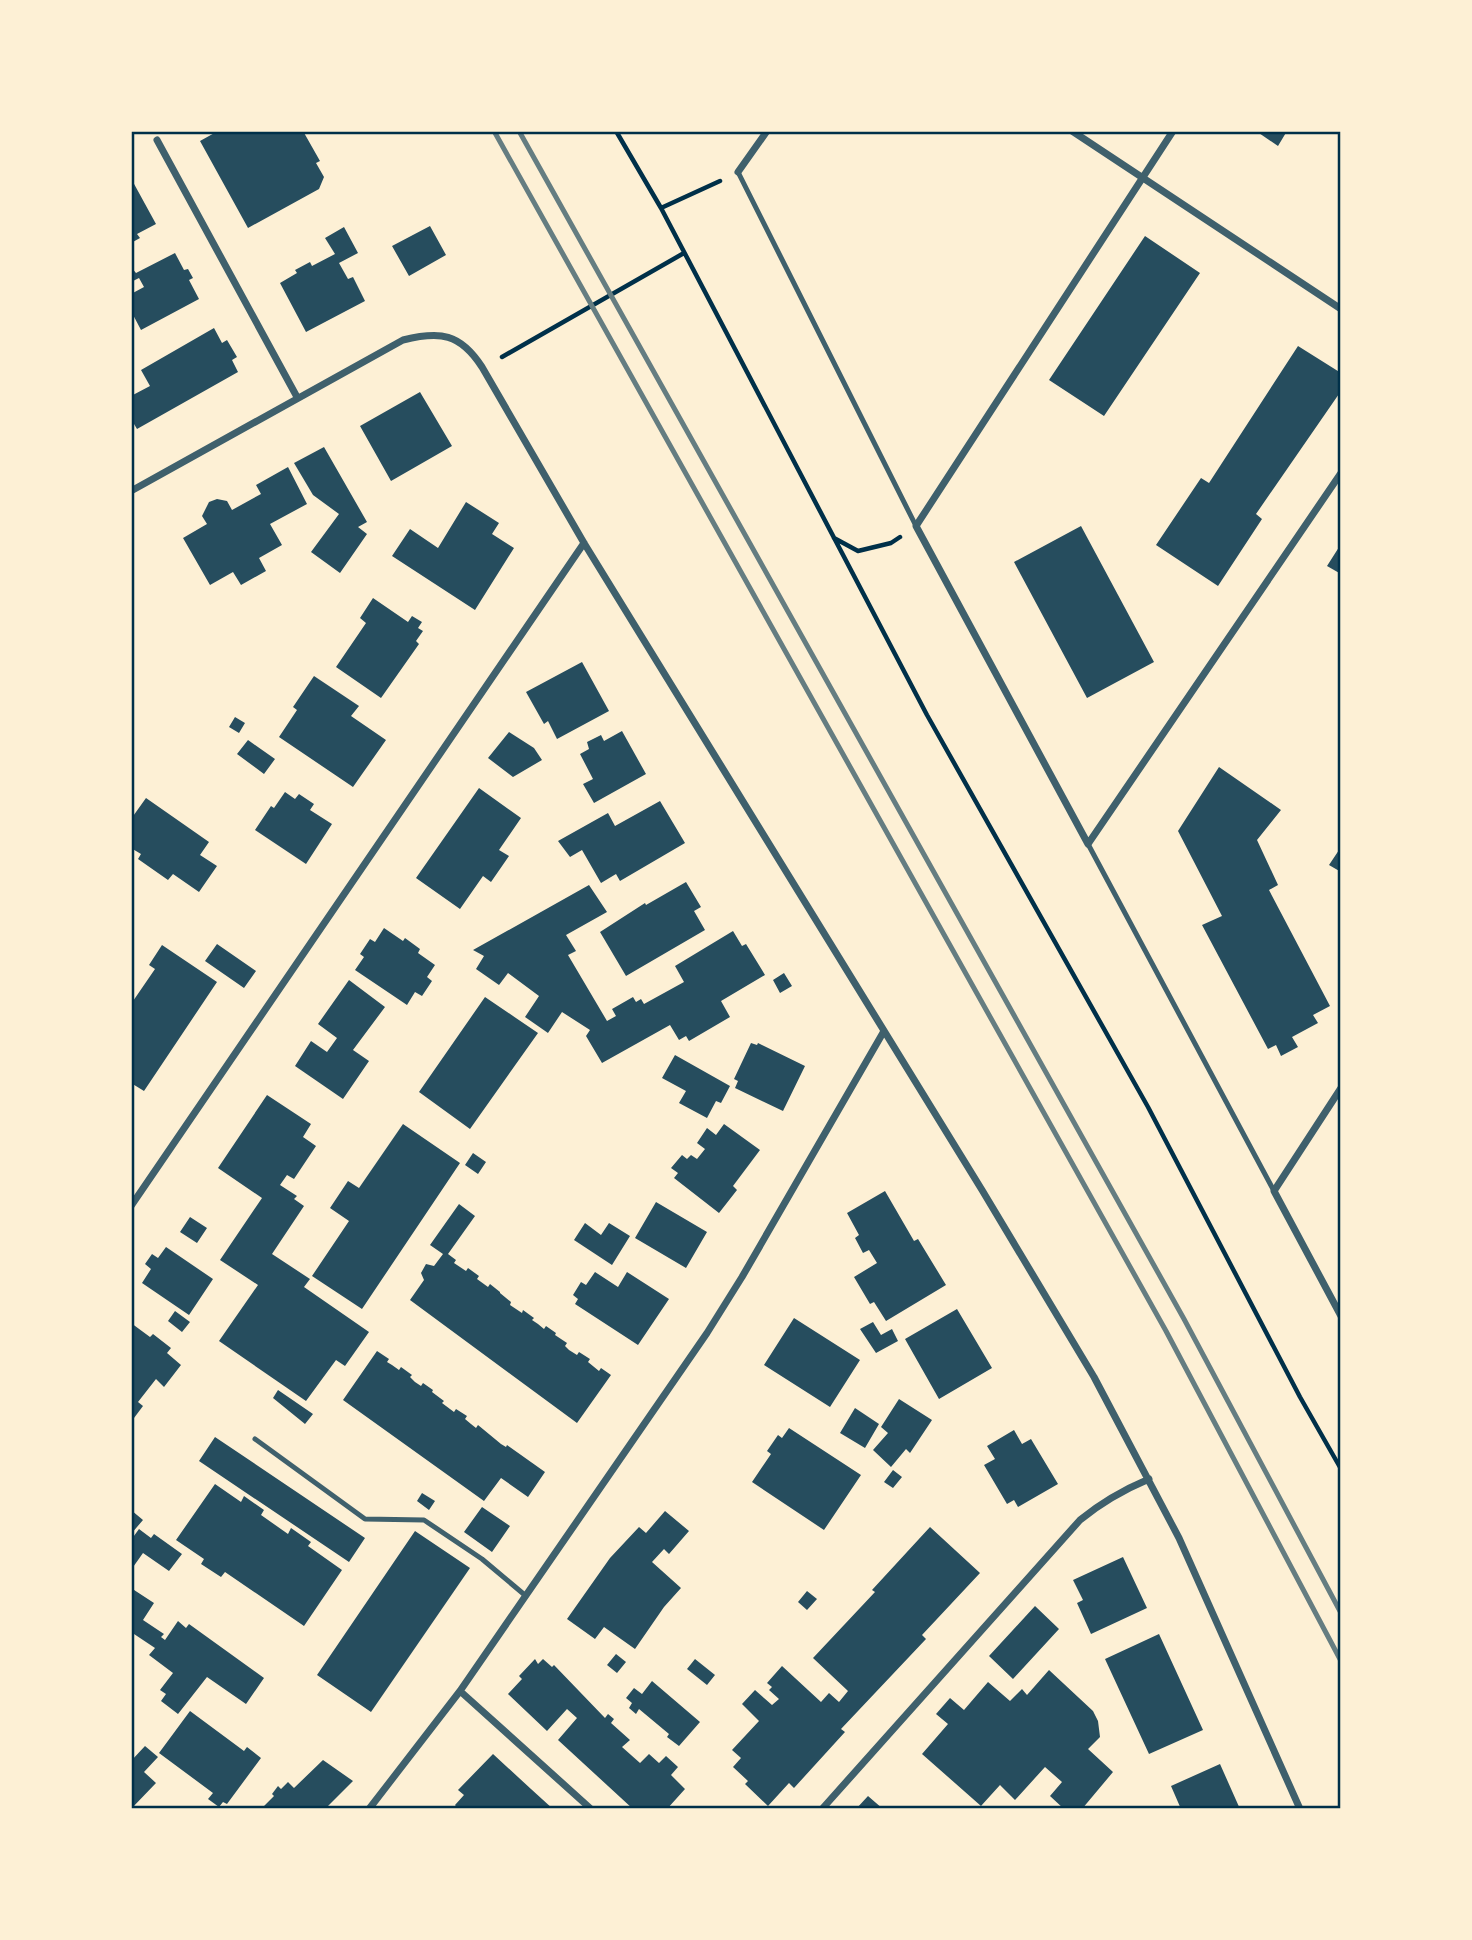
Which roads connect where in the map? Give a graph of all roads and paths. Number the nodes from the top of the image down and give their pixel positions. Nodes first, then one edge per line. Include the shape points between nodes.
1 (616, 131) edge
2 (767, 131) edge
3 (1072, 131) edge
4 (1173, 131) edge
5 (157, 140) dead end
6 (738, 173) joint
7 (1143, 178) junction
8 (703, 189) dead end
9 (660, 208) junction
10 (684, 253) junction
11 (1341, 309) edge
12 (523, 345) dead end
13 (297, 397) junction
14 (1341, 472) edge
15 (131, 491) edge
16 (916, 526) junction
17 (834, 538) junction
18 (584, 544) junction
19 (1087, 845) junction
20 (884, 1031) junction
21 (1341, 1088) edge
22 (1274, 1191) junction
23 (131, 1206) edge
24 (1341, 1316) edge
25 (255, 1439) dead end
26 (1341, 1469) edge
27 (1149, 1479) junction
28 (526, 1596) junction
29 (460, 1690) junction
30 (369, 1809) edge
31 (591, 1809) edge
32 (822, 1809) edge
33 (1300, 1809) edge

1 - 9 path
2 - 6 street
3 - 7 street
4 - 7 street
5 - 13 street
6 - 16 lane
7 - 11 street
7 - 16 street
8 - 9 path
9 - 10 path
10 - 12 path
10 - 17 path
13 - 15 street
13 - 18 street via 403,340 445,335 466,347 482,367
14 - 19 street
16 - 17 path via 891,544 859,551
16 - 19 street
17 - 26 path via 927,715 1148,1107
18 - 20 street
18 - 23 street
19 - 22 lane
20 - 27 street via 1038,1281
20 - 28 street via 714,1322
21 - 22 street
22 - 24 street
25 - 28 lane via 365,1518 424,1520
27 - 32 street via 1119,1492 1080,1520
27 - 33 street
28 - 29 street
29 - 30 street
29 - 31 street

